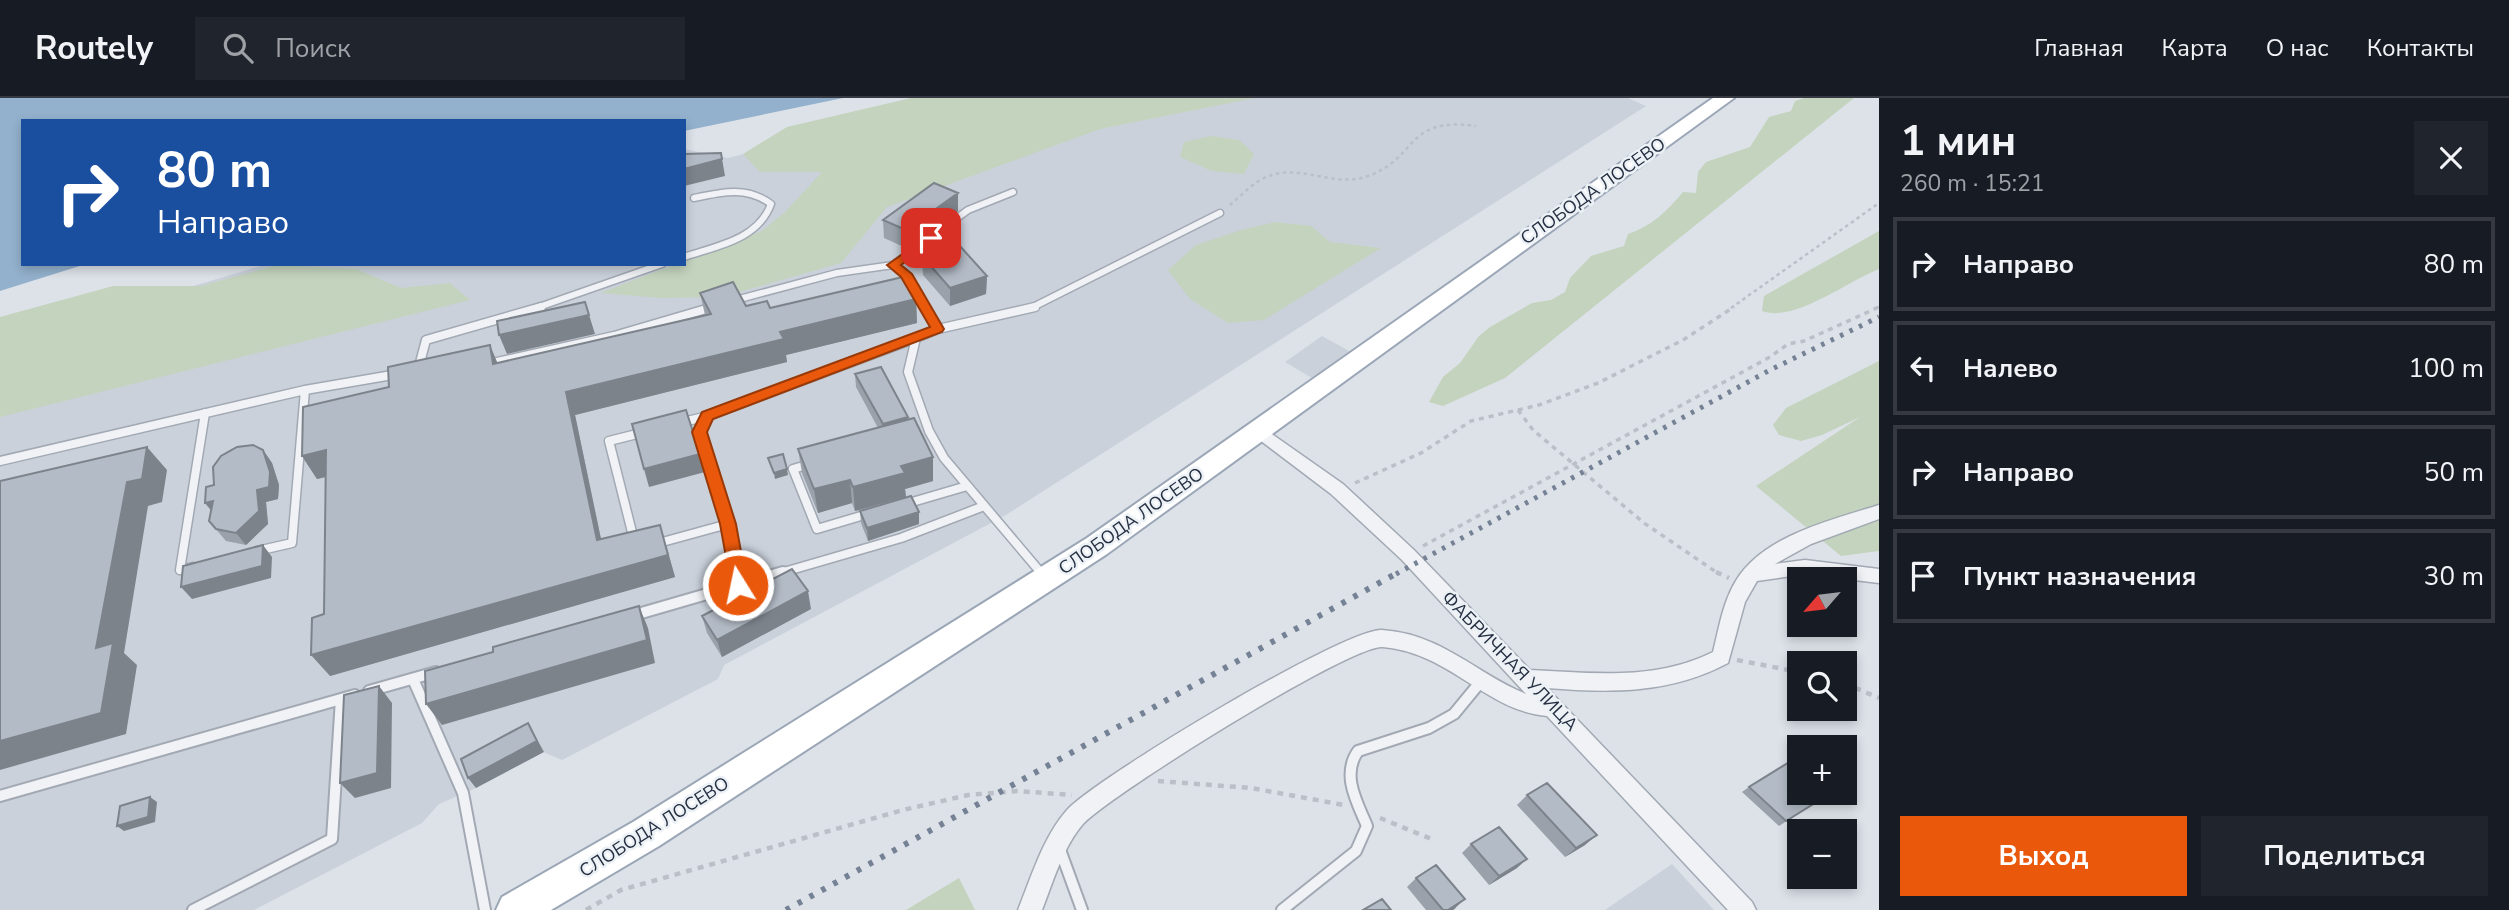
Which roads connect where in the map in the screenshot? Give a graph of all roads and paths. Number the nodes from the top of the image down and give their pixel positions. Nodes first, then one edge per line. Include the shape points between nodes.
1 (1726, 98) edge
2 (1476, 126) dead end
3 (1013, 192) dead end
4 (694, 198) dead end
5 (1879, 203) edge
6 (1879, 210) edge
7 (1869, 212) junction
8 (1220, 213) joint
9 (686, 256) edge
10 (893, 265) junction
11 (656, 266) edge
12 (1879, 307) edge
13 (938, 329) junction
14 (916, 338) junction
15 (479, 366) edge
16 (416, 375) junction
17 (427, 375) edge
18 (305, 390) junction
19 (1518, 410) junction
20 (205, 412) junction
21 (708, 416) junction
22 (670, 425) edge
23 (658, 428) edge
24 (929, 430) junction
25 (1259, 431) junction
26 (916, 434) edge
27 (0, 461) edge
28 (818, 462) edge
29 (1574, 464) junction
30 (967, 486) junction
31 (1337, 489) junction
32 (984, 506) junction
33 (892, 508) edge
34 (879, 511) edge
35 (1879, 512) edge
36 (728, 524) junction
37 (650, 545) edge
38 (637, 549) edge
39 (242, 555) edge
40 (1408, 555) junction
41 (205, 564) edge
42 (1879, 576) edge
43 (1747, 579) junction
44 (1047, 580) junction
45 (738, 585) junction
46 (621, 619) edge
47 (1721, 657) junction
48 (452, 668) edge
49 (1787, 670) edge
50 (1522, 678) junction
51 (413, 679) junction
52 (1482, 680) junction
53 (1857, 689) edge
54 (1879, 698) edge
55 (341, 699) junction
56 (1555, 708) junction
57 (1153, 781) dead end
58 (0, 796) edge
59 (1101, 797) junction
60 (1361, 810) junction
61 (1433, 840) dead end
62 (1059, 847) junction
63 (193, 910) edge
64 (485, 910) edge
65 (515, 910) edge
66 (586, 910) edge
67 (1030, 910) edge
68 (1082, 910) edge
69 (1282, 910) edge
70 (1744, 910) edge

1 - 25 main road, СЛОБОДА ЛОСЕВО
2 - 8 path via 1456,121 1433,125 1418,133 1384,170 1363,178 1336,182 1281,172 1268,176
3 - 10 lane via 968,210
4 - 9 lane via 742,191 761,195 771,204 769,217 757,228
5 - 7 path
6 - 7 path
7 - 19 path via 1683,340 1598,383
8 - 13 lane via 1032,308
10 - 13 lane via 906,274
10 - 15 lane via 837,273 614,336
11 - 16 lane via 523,313 426,340
12 - 29 path via 1788,344
13 - 14 lane
14 - 21 lane
14 - 24 lane via 908,372
16 - 17 lane
16 - 18 lane
18 - 20 lane
18 - 39 lane via 292,543
19 - 29 path via 1533,430
19 - 31 path via 1471,421 1373,478
20 - 27 lane
20 - 41 lane via 180,570
21 - 22 lane
21 - 36 lane via 699,432
23 - 38 lane via 608,441
24 - 26 lane
24 - 30 lane
25 - 31 street, ФАБРИЧНАЯ УЛИЦА
25 - 44 main road, СЛОБОДА ЛОСЕВО
28 - 34 lane via 793,469 817,529
29 - 40 path
29 - 43 path via 1717,573
30 - 32 lane
30 - 33 lane
31 - 40 street, ФАБРИЧНАЯ УЛИЦА
32 - 44 lane
32 - 45 lane via 878,545
35 - 43 street via 1780,551
36 - 37 lane
36 - 45 lane
40 - 50 street, ФАБРИЧНАЯ УЛИЦА
42 - 43 street via 1805,567
43 - 47 street
44 - 65 main road, СЛОБОДА ЛОСЕВО via 646,834
45 - 46 lane
47 - 49 path
47 - 50 street via 1691,674 1663,679
48 - 51 lane
50 - 56 street, ФАБРИЧНАЯ УЛИЦА
51 - 55 lane
51 - 64 lane via 463,793
52 - 56 street via 1538,708
52 - 59 street via 1413,643 1375,638 1346,649 1199,733
52 - 60 lane via 1454,714 1429,728 1358,751 1349,768
53 - 54 path
55 - 58 lane
55 - 63 lane via 332,839
56 - 70 street, ФАБРИЧНАЯ УЛИЦА
57 - 60 path via 1222,783 1304,795
59 - 62 street via 1075,816
59 - 66 path via 1017,791 968,795 621,890
60 - 61 path
60 - 69 lane via 1367,825 1356,851
62 - 67 street
62 - 68 lane

